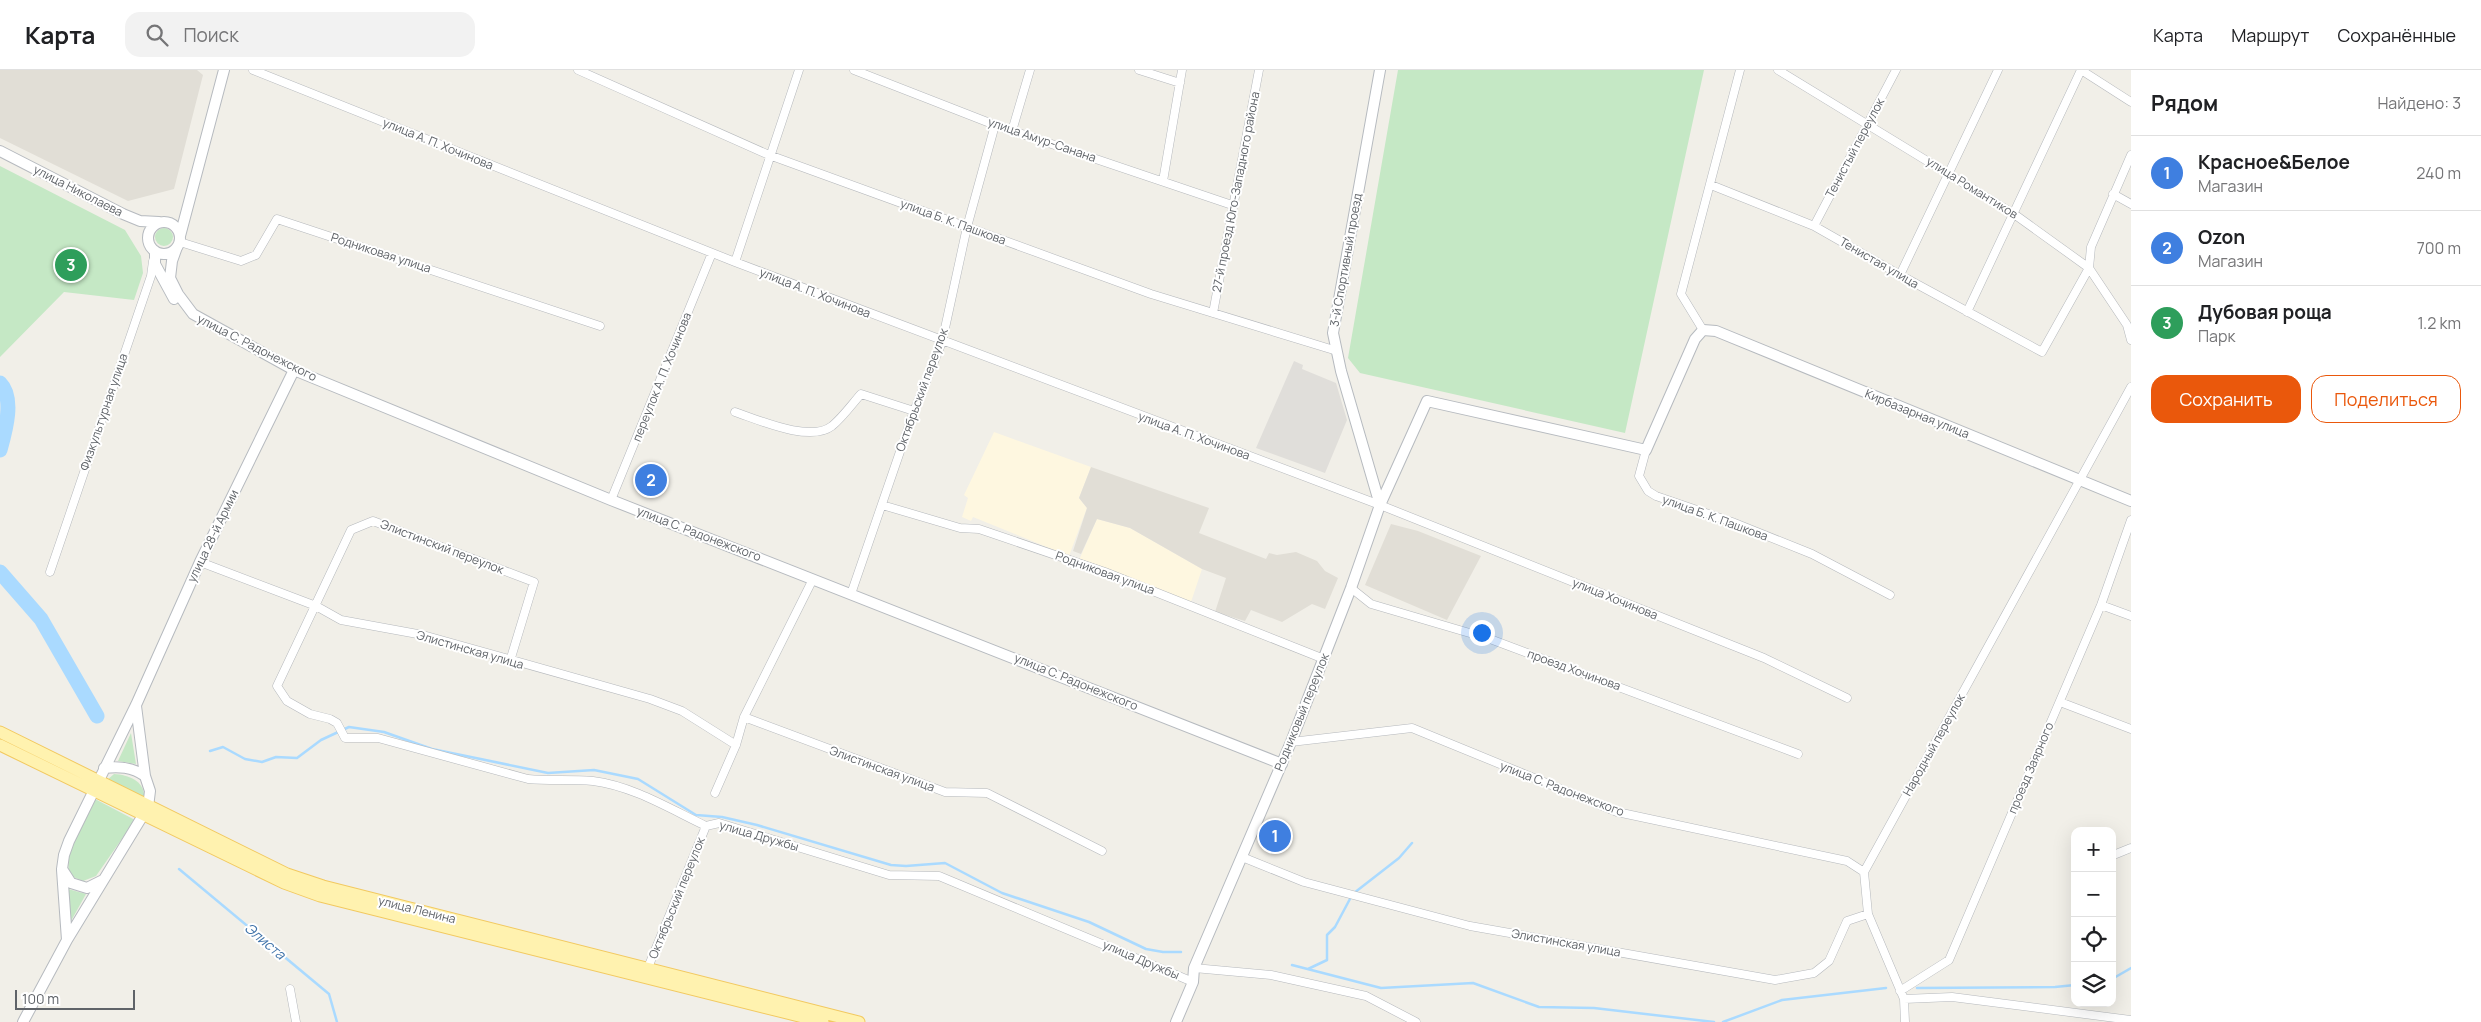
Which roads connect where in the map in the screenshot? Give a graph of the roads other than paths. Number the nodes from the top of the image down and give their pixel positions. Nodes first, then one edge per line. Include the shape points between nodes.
1 (224, 70) edge
2 (253, 70) edge
3 (578, 70) edge
4 (799, 70) edge
5 (854, 70) edge
6 (1030, 70) edge
7 (1139, 70) edge
8 (1182, 70) edge
9 (1258, 70) edge
10 (1380, 70) edge
11 (1740, 70) edge
12 (1896, 70) edge
13 (1998, 70) edge
14 (2081, 70) edge
15 (1782, 71) edge
16 (1180, 83) junction
17 (2131, 102) edge
18 (1868, 123) junction
19 (995, 125) junction
20 (1012, 131) junction
21 (0, 151) edge
22 (769, 155) junction
23 (2131, 155) edge
24 (1948, 174) junction
25 (1163, 181) junction
26 (1711, 184) junction
27 (2113, 194) junction
28 (187, 203) junction
29 (2131, 204) edge
30 (1232, 205) junction
31 (124, 214) junction
32 (2014, 214) junction
33 (161, 222) junction
34 (1814, 226) junction
35 (967, 228) junction
36 (179, 242) junction
37 (152, 248) junction
38 (712, 253) junction
39 (734, 262) junction
40 (2089, 268) junction
41 (1900, 275) junction
42 (1967, 312) junction
43 (1213, 313) junction
44 (192, 314) junction
45 (600, 326) dead end
46 (1703, 330) junction
47 (2131, 340) edge
48 (942, 342) junction
49 (1337, 351) junction
50 (294, 370) junction
51 (2131, 387) edge
52 (914, 411) junction
53 (735, 412) dead end
54 (1646, 450) junction
55 (2080, 480) junction
56 (611, 500) junction
57 (2131, 501) edge
58 (882, 505) junction
59 (1380, 505) junction
60 (2131, 520) edge
61 (200, 562) junction
62 (50, 572) dead end
63 (813, 579) junction
64 (1351, 588) junction
65 (851, 594) junction
66 (1890, 595) dead end
67 (2101, 605) junction
68 (316, 606) junction
69 (2131, 616) edge
70 (1324, 658) junction
71 (510, 661) junction
72 (277, 686) joint
73 (1847, 698) dead end
74 (2060, 702) junction
75 (136, 705) junction
76 (744, 717) junction
77 (2131, 729) edge
78 (0, 732) edge
79 (1291, 742) junction
80 (0, 745) edge
81 (736, 745) junction
82 (1798, 754) dead end
83 (1282, 764) junction
84 (104, 768) junction
85 (145, 776) junction
86 (95, 786) junction
87 (715, 793) dead end
88 (146, 812) junction
89 (706, 826) junction
90 (2131, 848) edge
91 (1102, 851) dead end
92 (2116, 854) edge
93 (1242, 857) junction
94 (62, 869) junction
95 (1864, 872) junction
96 (103, 880) junction
97 (1868, 914) junction
98 (67, 940) junction
99 (1194, 968) junction
100 (647, 970) junction
101 (1193, 982) junction
102 (290, 989) dead end
103 (1900, 991) junction
104 (1904, 999) junction
105 (2131, 1020) edge
106 (23, 1022) edge
107 (296, 1022) edge
108 (823, 1022) edge
109 (859, 1022) edge
110 (1176, 1022) edge
111 (1416, 1022) edge
112 (1905, 1022) edge

1 - 28 street
2 - 38 street, улица А. П. Хочинова
3 - 22 street, улица Б. К. Пашкова
4 - 22 street
5 - 19 street, улица Амур-Санана
6 - 20 street
7 - 16 street
8 - 16 street
9 - 30 street, 27-й проезд Юго-Западного района
10 - 49 street, 3-й Спортивный проезд via 1334,333
11 - 26 street
12 - 18 street, Тенистый переулок
13 - 24 street
14 - 17 street
14 - 32 street
15 - 18 street, улица Романтиков
16 - 25 street
18 - 24 street, улица Романтиков
18 - 34 street, Тенистый переулок
19 - 20 street, улица Амур-Санана
19 - 35 street, Октябрьский переулок
20 - 25 street, улица Амур-Санана
21 - 31 street, улица Николаева
22 - 35 street, улица Б. К. Пашкова
22 - 39 street
23 - 27 street
24 - 32 street, улица Романтиков
24 - 41 street
25 - 30 street, улица Амур-Санана
26 - 34 street, Тенистая улица
26 - 46 street via 1681,294
27 - 29 street
27 - 40 street via 2091,247
28 - 33 street, Физкультурная улица via 178,213
28 - 36 street
30 - 43 street, 27-й проезд Юго-Западного района
31 - 33 street, улица Николаева via 140,221
31 - 37 street via 138,226
32 - 40 street, улица Романтиков
32 - 42 street
33 - 36 street via 172,224
33 - 37 street, Физкультурная улица via 150,229 148,239
34 - 41 street, Тенистая улица
35 - 43 street, улица Б. К. Пашкова
35 - 48 street, Октябрьский переулок
36 - 37 street via 169,253
36 - 44 street, улица С. Радонежского via 170,278
36 - 45 street, Родниковая улица via 241,261 256,255 277,219
37 - 44 street via 165,285 174,299
37 - 62 street, Физкультурная улица via 151,276
38 - 39 street, улица А. П. Хочинова
38 - 56 street, переулок А. П. Хочинова
39 - 48 street, улица А. П. Хочинова
40 - 42 street, Тенистая улица via 2042,352
40 - 47 street, улица Романтиков via 2127,325
41 - 42 street, Тенистая улица
43 - 49 street, улица Б. К. Пашкова
44 - 50 street, улица С. Радонежского
46 - 54 street via 1695,339
46 - 55 street, Кирбазарная улица via 1716,331
48 - 52 street, Октябрьский переулок
48 - 59 street, улица А. П. Хочинова
49 - 59 street, 3-й Спортивный проезд
50 - 56 street, улица С. Радонежского
50 - 61 street, улица 28-й Армии
51 - 55 street
52 - 53 street via 861,394 831,426 820,432 804,433
52 - 58 street, Октябрьский переулок
54 - 59 street, Родниковый переулок via 1426,402
54 - 66 street, улица Б. К. Пашкова via 1639,476 1648,491 1656,496 1812,554
55 - 57 street, Кирбазарная улица
55 - 95 street, Народный переулок
56 - 63 street, улица С. Радонежского
58 - 65 street, Октябрьский переулок
58 - 70 street, Родниковая улица via 960,528 979,529 1096,569
59 - 64 street, Родниковый переулок
59 - 73 street, улица Хочинова via 1764,658
60 - 67 street, проезд Заярного
61 - 68 street, Элистинская улица
61 - 75 street, улица 28-й Армии
63 - 65 street, улица С. Радонежского
63 - 76 street
64 - 70 street, Родниковый переулок
64 - 82 street, проезд Хочинова via 1370,604 1490,639
65 - 83 street, улица С. Радонежского
67 - 69 street
67 - 74 street, проезд Заярного
68 - 71 street, Элистинская улица via 341,620 423,636
68 - 71 street, Элистинский переулок via 351,530 373,521 534,582
68 - 72 street, Элистинский переулок
70 - 79 street, Родниковый переулок
71 - 81 street, Элистинская улица via 650,699 682,711
72 - 89 street, улица Дружбы via 287,701 310,714 330,718 345,738 378,738 528,778 552,782 592,781 628,789
74 - 77 street
74 - 103 street, проезд Заярного via 1949,960
75 - 84 street, улица 28-й Армии
75 - 85 street
76 - 81 street
76 - 91 street, Элистинская улица via 945,792 987,793
78 - 86 main road, улица Ленина
79 - 83 street, Родниковый переулок
79 - 95 street, улица С. Радонежского via 1412,728 1617,812 1847,861
80 - 86 main road, улица Ленина
81 - 87 street
83 - 93 street, Родниковый переулок
84 - 85 street via 120,766
84 - 86 street, улица 28-й Армии
85 - 88 street via 150,792
86 - 88 main road, улица Ленина
86 - 94 street, улица 28-й Армии via 69,841
88 - 96 street
88 - 100 main road, улица Ленина via 305,880
88 - 108 main road, улица Ленина via 284,884 320,896
89 - 100 street, Октябрьский переулок
89 - 101 street, улица Дружбы via 720,823 890,875 939,876
90 - 92 street
93 - 97 street, Элистинская улица via 1304,882 1470,926 1775,980 1814,973 1830,961 1847,921
93 - 99 street, Родниковый переулок
94 - 96 street via 71,883 87,888
94 - 98 street, улица 28-й Армии
95 - 97 street
96 - 98 street
97 - 103 street
98 - 106 street
99 - 101 street, Родниковый переулок
99 - 111 street, улица Дружбы via 1271,974 1366,996
100 - 109 main road, улица Ленина
101 - 110 street, Родниковый переулок
102 - 107 street
103 - 104 street
104 - 105 street via 1952,997
104 - 112 street

